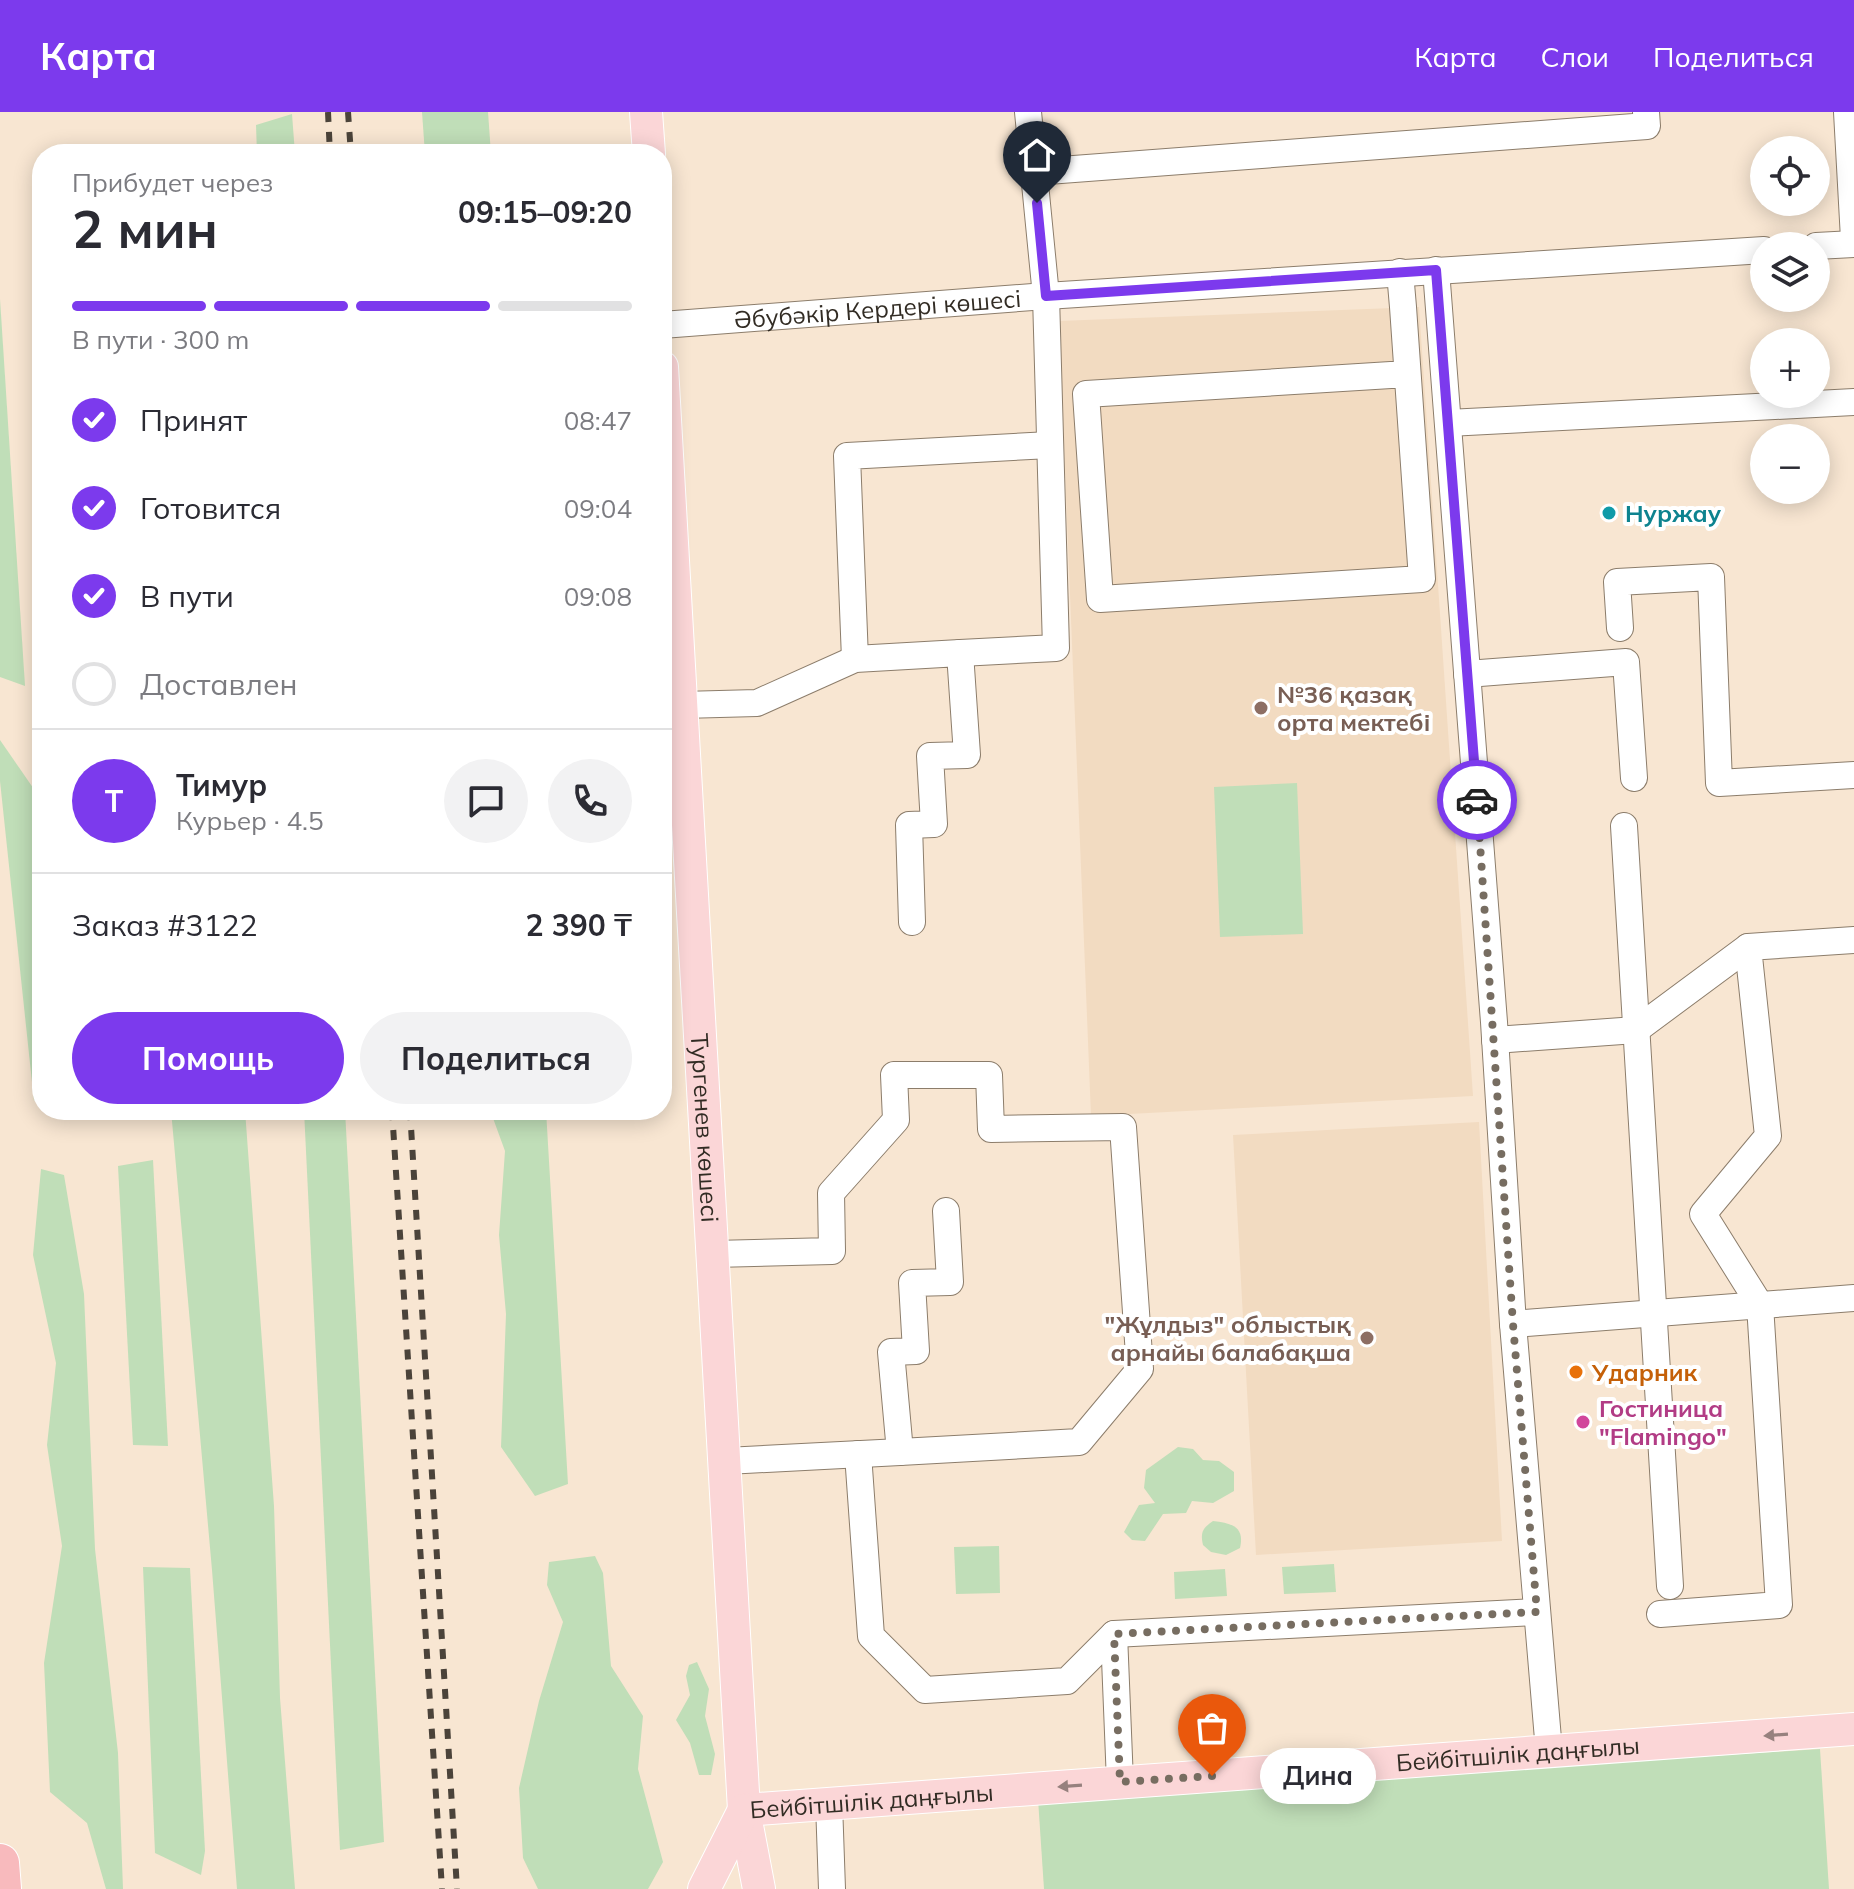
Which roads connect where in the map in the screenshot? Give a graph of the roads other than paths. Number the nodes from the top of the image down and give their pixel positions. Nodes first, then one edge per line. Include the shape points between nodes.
1 (646, 112) edge
2 (1028, 112) edge
3 (1646, 112) edge
4 (1847, 112) edge
5 (648, 144) edge
6 (1034, 172) junction
7 (1854, 241) edge
8 (1830, 244) edge
9 (1750, 251) edge
10 (1436, 270) junction
11 (1400, 272) junction
12 (1046, 296) junction
13 (672, 324) edge
14 (1407, 374) junction
15 (1854, 402) edge
16 (1448, 423) junction
17 (1050, 445) junction
18 (672, 536) edge
19 (1620, 628) dead end
20 (960, 653) junction
21 (855, 659) junction
22 (1467, 674) junction
23 (682, 705) junction
24 (1854, 775) edge
25 (1634, 778) dead end
26 (1624, 826) dead end
27 (912, 922) dead end
28 (1854, 940) edge
29 (1748, 947) junction
30 (1636, 1030) junction
31 (1495, 1040) junction
32 (946, 1211) dead end
33 (714, 1254) junction
34 (1854, 1298) edge
35 (1760, 1305) junction
36 (1653, 1313) junction
37 (1513, 1324) junction
38 (900, 1452) junction
39 (858, 1454) junction
40 (726, 1461) junction
41 (1670, 1586) dead end
42 (1537, 1612) junction
43 (1660, 1614) dead end
44 (1114, 1634) junction
45 (1854, 1729) edge
46 (1549, 1751) junction
47 (1120, 1782) junction
48 (829, 1803) junction
49 (744, 1810) junction
50 (0, 1863) edge
51 (2, 1889) edge
52 (704, 1889) edge
53 (759, 1889) edge
54 (832, 1889) edge

1 - 5 main road
2 - 6 street
3 - 6 street via 1647,126
4 - 7 street
6 - 12 street
7 - 8 street
9 - 10 street, Әбубәкір Кердері көшесі
10 - 11 street, Әбубәкір Кердері көшесі
10 - 16 street
11 - 12 street, Әбубәкір Кердері көшесі
11 - 14 street
12 - 13 street, Әбубәкір Кердері көшесі
12 - 17 street
14 - 14 street via 1086,394 1100,599 1422,579
15 - 16 street
16 - 22 street
17 - 20 street via 1056,648
17 - 21 street via 847,456
18 - 23 main road, Тургенев көшесі
19 - 24 street via 1617,582 1711,577 1719,783
20 - 21 street
20 - 27 street via 967,755 930,756 934,824 909,825
21 - 23 street via 757,703
22 - 25 street via 1626,662
22 - 31 street
23 - 33 main road, Тургенев көшесі
26 - 30 street
28 - 29 street
29 - 30 street
29 - 35 street via 1768,1136 1703,1214
30 - 31 street
30 - 36 street
31 - 37 street
32 - 38 street via 950,1282 912,1283 916,1351 891,1352
33 - 38 street via 832,1251 831,1193 896,1120 894,1075 989,1075 991,1129 1123,1127 1140,1369 1079,1442
33 - 40 main road, Тургенев көшесі
34 - 35 street
35 - 36 street
35 - 43 street via 1779,1605
36 - 37 street
36 - 41 street
37 - 42 street
38 - 39 street
39 - 40 street
39 - 44 street via 871,1636 925,1690 1067,1681
40 - 49 main road, Тургенев көшесі
42 - 44 street
42 - 46 street
44 - 47 street
45 -> 46 main road, Бейбітшілік даңғылы
46 - 47 main road, Бейбітшілік даңғылы
47 -> 48 main road, Бейбітшілік даңғылы
48 - 49 main road, Бейбітшілік даңғылы
48 - 54 street
49 - 52 main road, Бейбітшілік даңғылы
49 - 53 main road, Тургенев көшесі
50 - 51 highway

